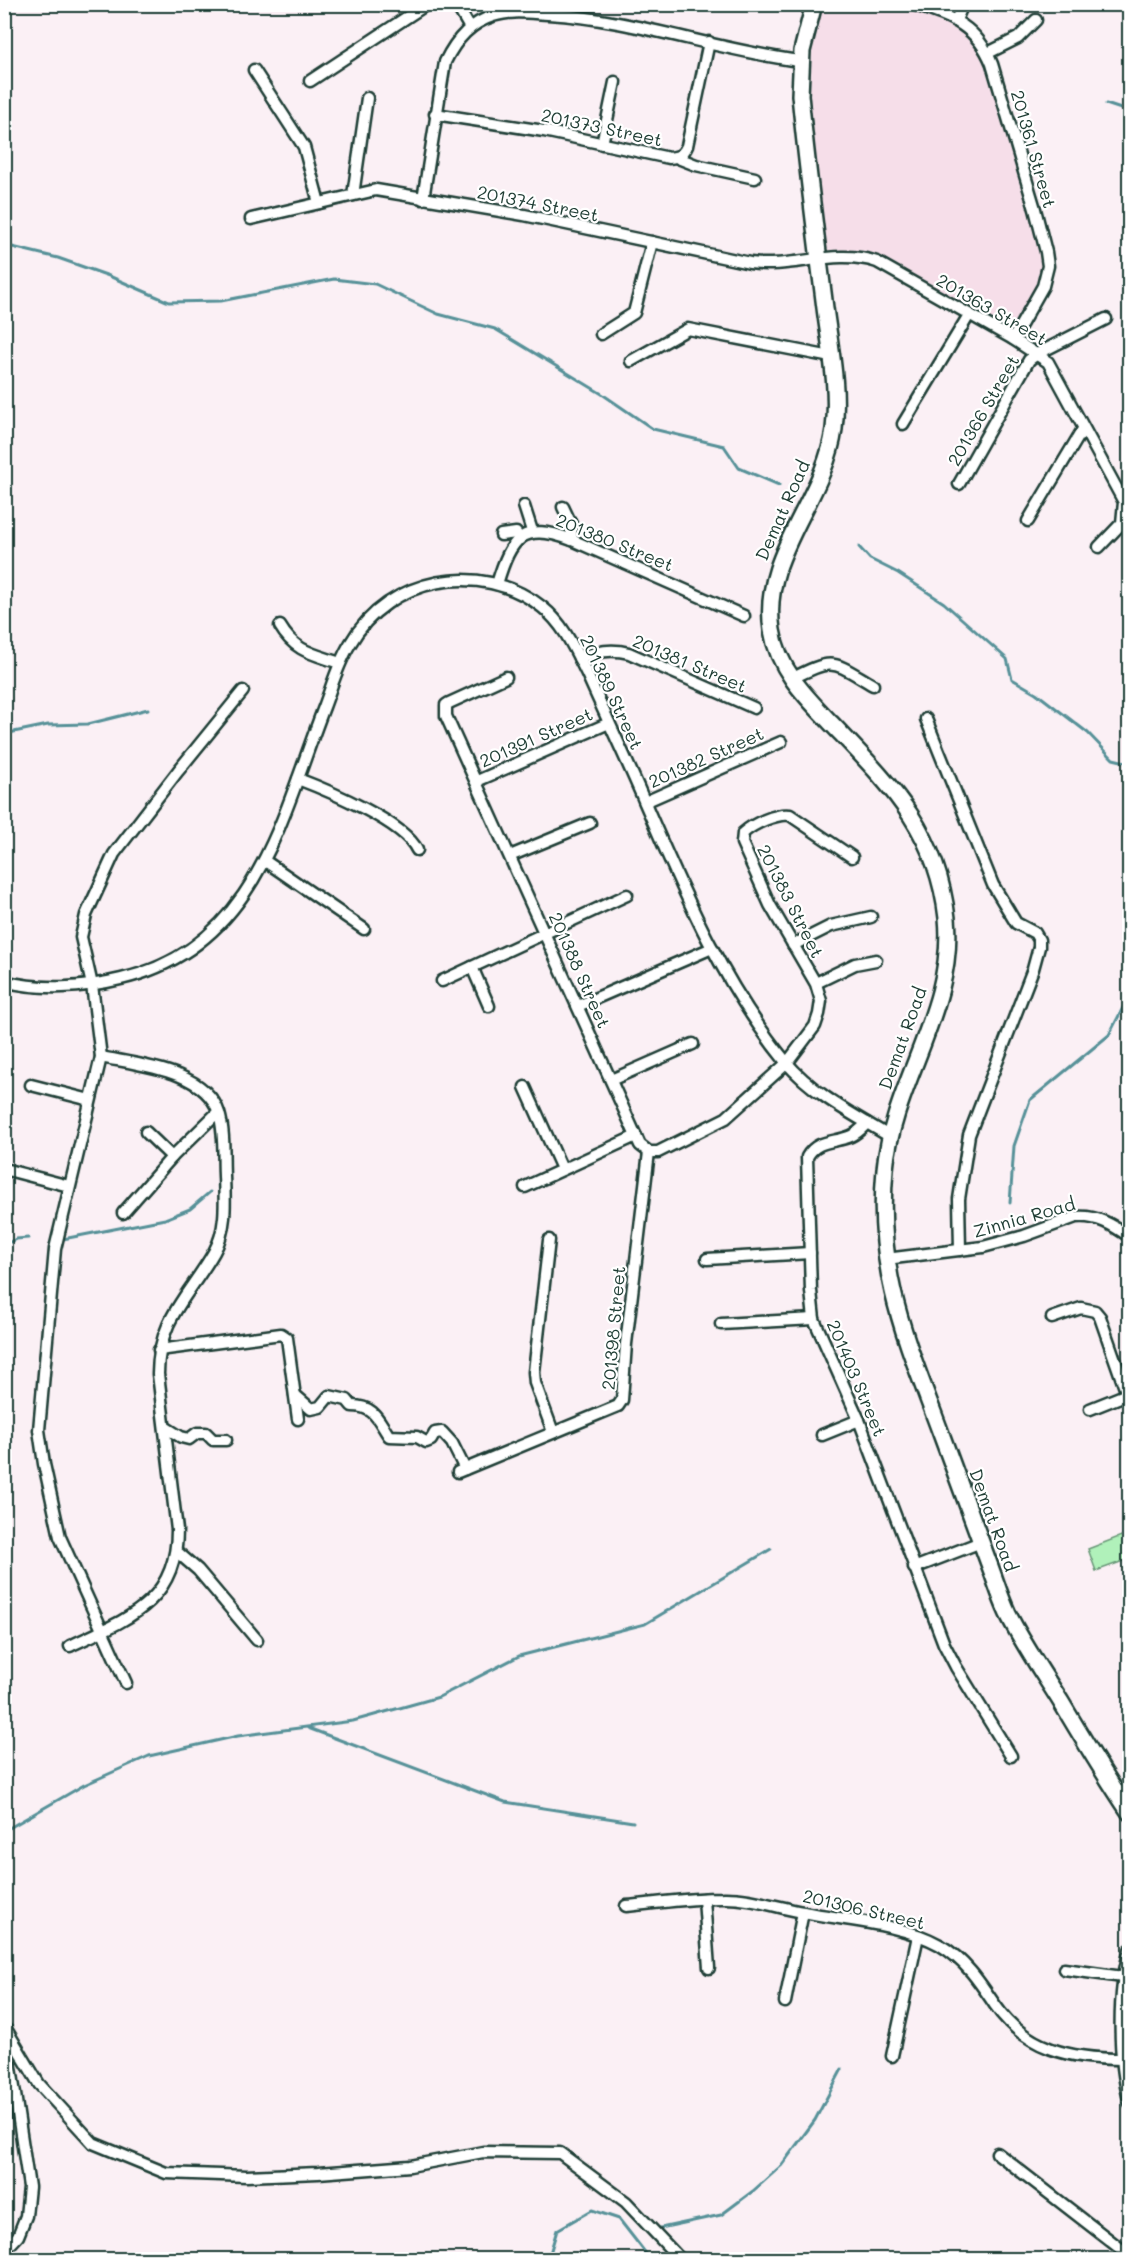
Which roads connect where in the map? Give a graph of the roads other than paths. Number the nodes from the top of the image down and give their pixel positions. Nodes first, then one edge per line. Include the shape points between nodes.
1 (427, 4) edge
2 (456, 4) edge
3 (814, 4) edge
4 (912, 4) edge
5 (963, 4) edge
6 (956, 20) junction
7 (1036, 20) dead end
8 (470, 28) junction
9 (709, 42) junction
10 (988, 53) junction
11 (801, 61) junction
12 (254, 70) dead end
13 (310, 81) dead end
14 (615, 82) dead end
15 (367, 99) dead end
16 (435, 114) junction
17 (602, 144) junction
18 (678, 158) junction
19 (755, 178) dead end
20 (353, 195) junction
21 (423, 199) junction
22 (319, 203) junction
23 (251, 219) dead end
24 (652, 242) junction
25 (819, 258) junction
26 (969, 315) junction
27 (1106, 319) dead end
28 (601, 334) dead end
29 (1013, 339) junction
30 (1037, 354) junction
31 (831, 357) junction
32 (631, 361) dead end
33 (903, 424) dead end
34 (1083, 429) junction
35 (959, 484) dead end
36 (524, 506) dead end
37 (563, 507) dead end
38 (1028, 521) dead end
39 (1126, 527) edge
40 (532, 531) junction
41 (501, 535) dead end
42 (520, 539) junction
43 (573, 540) junction
44 (1099, 547) dead end
45 (497, 584) junction
46 (744, 616) dead end
47 (280, 626) dead end
48 (579, 658) junction
49 (340, 663) junction
50 (506, 677) dead end
51 (791, 679) junction
52 (873, 686) dead end
53 (243, 691) dead end
54 (754, 708) dead end
55 (926, 719) dead end
56 (609, 723) junction
57 (781, 742) dead end
58 (298, 779) junction
59 (477, 782) junction
60 (645, 802) junction
61 (590, 823) dead end
62 (417, 850) dead end
63 (510, 856) junction
64 (852, 857) dead end
65 (265, 861) junction
66 (627, 895) dead end
67 (871, 916) dead end
68 (364, 930) dead end
69 (544, 932) junction
70 (793, 945) junction
71 (712, 948) junction
72 (876, 960) dead end
73 (472, 967) junction
74 (4, 981) edge
75 (442, 981) dead end
76 (816, 983) junction
77 (92, 985) junction
78 (489, 1006) dead end
79 (578, 1006) junction
80 (693, 1044) dead end
81 (101, 1057) junction
82 (787, 1063) junction
83 (611, 1080) junction
84 (30, 1085) dead end
85 (525, 1087) dead end
86 (90, 1100) junction
87 (218, 1112) junction
88 (867, 1123) junction
89 (146, 1132) dead end
90 (636, 1136) junction
91 (889, 1136) junction
92 (649, 1152) junction
93 (172, 1157) junction
94 (4, 1169) edge
95 (562, 1169) junction
96 (69, 1186) junction
97 (525, 1187) dead end
98 (123, 1213) dead end
99 (1130, 1237) edge
100 (549, 1240) dead end
101 (960, 1250) junction
102 (810, 1253) junction
103 (707, 1259) dead end
104 (886, 1259) junction
105 (1052, 1318) dead end
106 (814, 1319) junction
107 (721, 1324) dead end
108 (159, 1350) junction
109 (1128, 1393) edge
110 (295, 1395) junction
111 (1090, 1408) dead end
112 (298, 1419) dead end
113 (859, 1420) junction
114 (165, 1427) junction
115 (553, 1432) junction
116 (822, 1435) dead end
117 (226, 1440) dead end
118 (981, 1542) junction
119 (176, 1551) junction
120 (914, 1568) junction
121 (104, 1630) junction
122 (256, 1640) dead end
123 (70, 1646) dead end
124 (126, 1683) dead end
125 (1011, 1756) dead end
126 (1130, 1813) edge
127 (704, 1899) junction
128 (626, 1906) dead end
129 (803, 1912) junction
130 (918, 1936) junction
131 (1130, 1950) edge
132 (709, 1968) dead end
133 (1064, 1969) dead end
134 (1123, 1977) junction
135 (784, 2002) dead end
136 (5, 2027) edge
137 (892, 2056) dead end
138 (1123, 2059) junction
139 (1130, 2103) edge
140 (997, 2153) dead end
141 (4, 2251) edge
142 (1130, 2256) edge
143 (680, 2259) edge

1 - 13 street
2 - 8 street
3 - 11 street, Demat Road
4 - 6 street, 201361 Street
5 - 6 street
6 - 10 street, 201361 Street via 974,33
7 - 10 street via 1018,39
8 - 9 street via 510,12 602,20
8 - 16 street via 455,43 445,62
9 - 11 street
9 - 18 street, 201373 Street via 687,146
10 - 29 street, 201361 Street via 1048,266 1043,286
11 - 25 street, Demat Road via 800,95
12 - 22 street via 304,147
14 - 17 street
15 - 20 street
16 - 17 street, 201373 Street via 544,130
16 - 21 street
17 - 18 street, 201373 Street
18 - 19 street
20 - 21 street, 201374 Street via 376,190
20 - 22 street, 201374 Street
21 - 24 street, 201374 Street
22 - 23 street, 201374 Street
24 - 25 street, 201374 Street via 759,264
24 - 28 street via 636,309 631,317
25 - 26 street, 201363 Street via 858,256 877,262
25 - 31 street, Demat Road
26 - 29 street, 201363 Street
26 - 33 street
27 - 30 street
29 - 30 street, 201363 Street
30 - 34 street, 201363 Street via 1055,372
30 - 35 street, 201366 Street via 1029,360
31 - 32 street via 688,329
31 - 51 street, Demat Road via 835,409 829,450 781,556 771,595 774,642
34 - 38 street
34 - 39 street, 201363 Street via 1124,502
36 - 40 street
37 - 43 street
39 - 44 street, 201363 Street
40 - 42 street, 201380 Street
40 - 43 street, 201380 Street
41 - 42 street via 516,533
42 - 45 street, 201380 Street via 503,564
43 - 46 street, 201380 Street
45 - 48 street, 201389 Street via 517,591 543,608 565,632
45 - 49 street, 201389 Street via 457,579 399,595 360,627
47 - 49 street via 299,649
48 - 54 street, 201381 Street via 602,650 629,653
48 - 56 street, 201389 Street
49 - 58 street, 201389 Street
50 - 59 street, 201388 Street via 446,705 446,716
51 - 52 street via 831,664
51 - 91 street, Demat Road via 905,805 934,860 942,891 948,949 940,998
53 - 77 street via 110,861 86,915 81,937
55 - 101 street via 993,885 1016,923 1035,933 1039,940 1033,969 969,1135 959,1199
56 - 59 street, 201391 Street
56 - 60 street, 201389 Street
57 - 60 street, 201382 Street
58 - 62 street via 347,798 410,837
58 - 65 street, 201389 Street
59 - 63 street, 201388 Street
60 - 71 street, 201389 Street
61 - 63 street
63 - 69 street, 201388 Street
64 - 70 street, 201383 Street via 790,815 775,816 743,833 742,843
65 - 68 street
65 - 77 street, 201389 Street via 230,915 196,945 137,976
66 - 69 street
67 - 70 street via 831,926
69 - 73 street
69 - 79 street, 201388 Street
70 - 76 street, 201383 Street
71 - 79 street
71 - 82 street, 201389 Street
72 - 76 street via 855,964
73 - 75 street
73 - 78 street
74 - 77 street, 201389 Street via 66,987
76 - 82 street, 201383 Street via 821,1001 815,1026
77 - 81 street
79 - 83 street, 201388 Street
80 - 83 street
81 - 86 street
81 - 87 street via 189,1080 207,1093
82 - 88 street, 201389 Street via 833,1102
82 - 92 street via 726,1118 658,1152
83 - 90 street, 201388 Street
84 - 86 street
85 - 95 street
86 - 96 street
87 - 93 street
87 - 108 street via 225,1207 221,1236 167,1324
88 - 91 street, 201389 Street
88 - 102 street, 201403 Street via 849,1137 815,1147 807,1157
89 - 93 street
90 - 92 street, 201388 Street
90 - 95 street
91 - 104 street, Demat Road via 882,1203
92 - 115 street, 201398 Street via 622,1400 618,1406
93 - 98 street
94 - 96 street
95 - 97 street
96 - 121 street via 55,1250 39,1430 60,1537
99 - 101 street, Zinnia Road via 1101,1220 1085,1216 1005,1242
100 - 115 street via 534,1372
101 - 104 street, Zinnia Road
102 - 103 street
102 - 106 street, 201403 Street
104 - 118 street, Demat Road via 903,1333
105 - 109 street via 1081,1308 1095,1311
106 - 107 street
106 - 113 street, 201403 Street
108 - 110 street via 285,1335
108 - 114 street
109 - 111 street
110 - 112 street
110 - 115 street, 201398 Street via 311,1409 320,1407 329,1396 362,1406 381,1420 389,1436 417,1437 426,1442 442,1432 452,1443 462,1471
113 - 116 street
113 - 120 street, 201403 Street
114 - 117 street via 181,1437 206,1433 213,1440
114 - 119 street
118 - 120 street
118 - 126 street, Demat Road via 1006,1611
119 - 121 street via 168,1579 153,1598
119 - 122 street via 198,1570
120 - 125 street, 201403 Street via 944,1644
121 - 123 street
121 - 124 street
127 - 128 street, 201306 Street
127 - 129 street, 201306 Street via 733,1898
127 - 132 street
129 - 130 street, 201306 Street
129 - 135 street
130 - 137 street
130 - 138 street, 201306 Street via 957,1957 975,1975 1005,2018 1025,2036 1069,2055
131 - 134 street
133 - 134 street
134 - 138 street
136 - 141 street via 29,2187 26,2216 18,2236
136 - 143 street via 39,2084 93,2143 166,2173 318,2173 410,2166 483,2152 560,2153 626,2202
138 - 139 street
140 - 142 street

